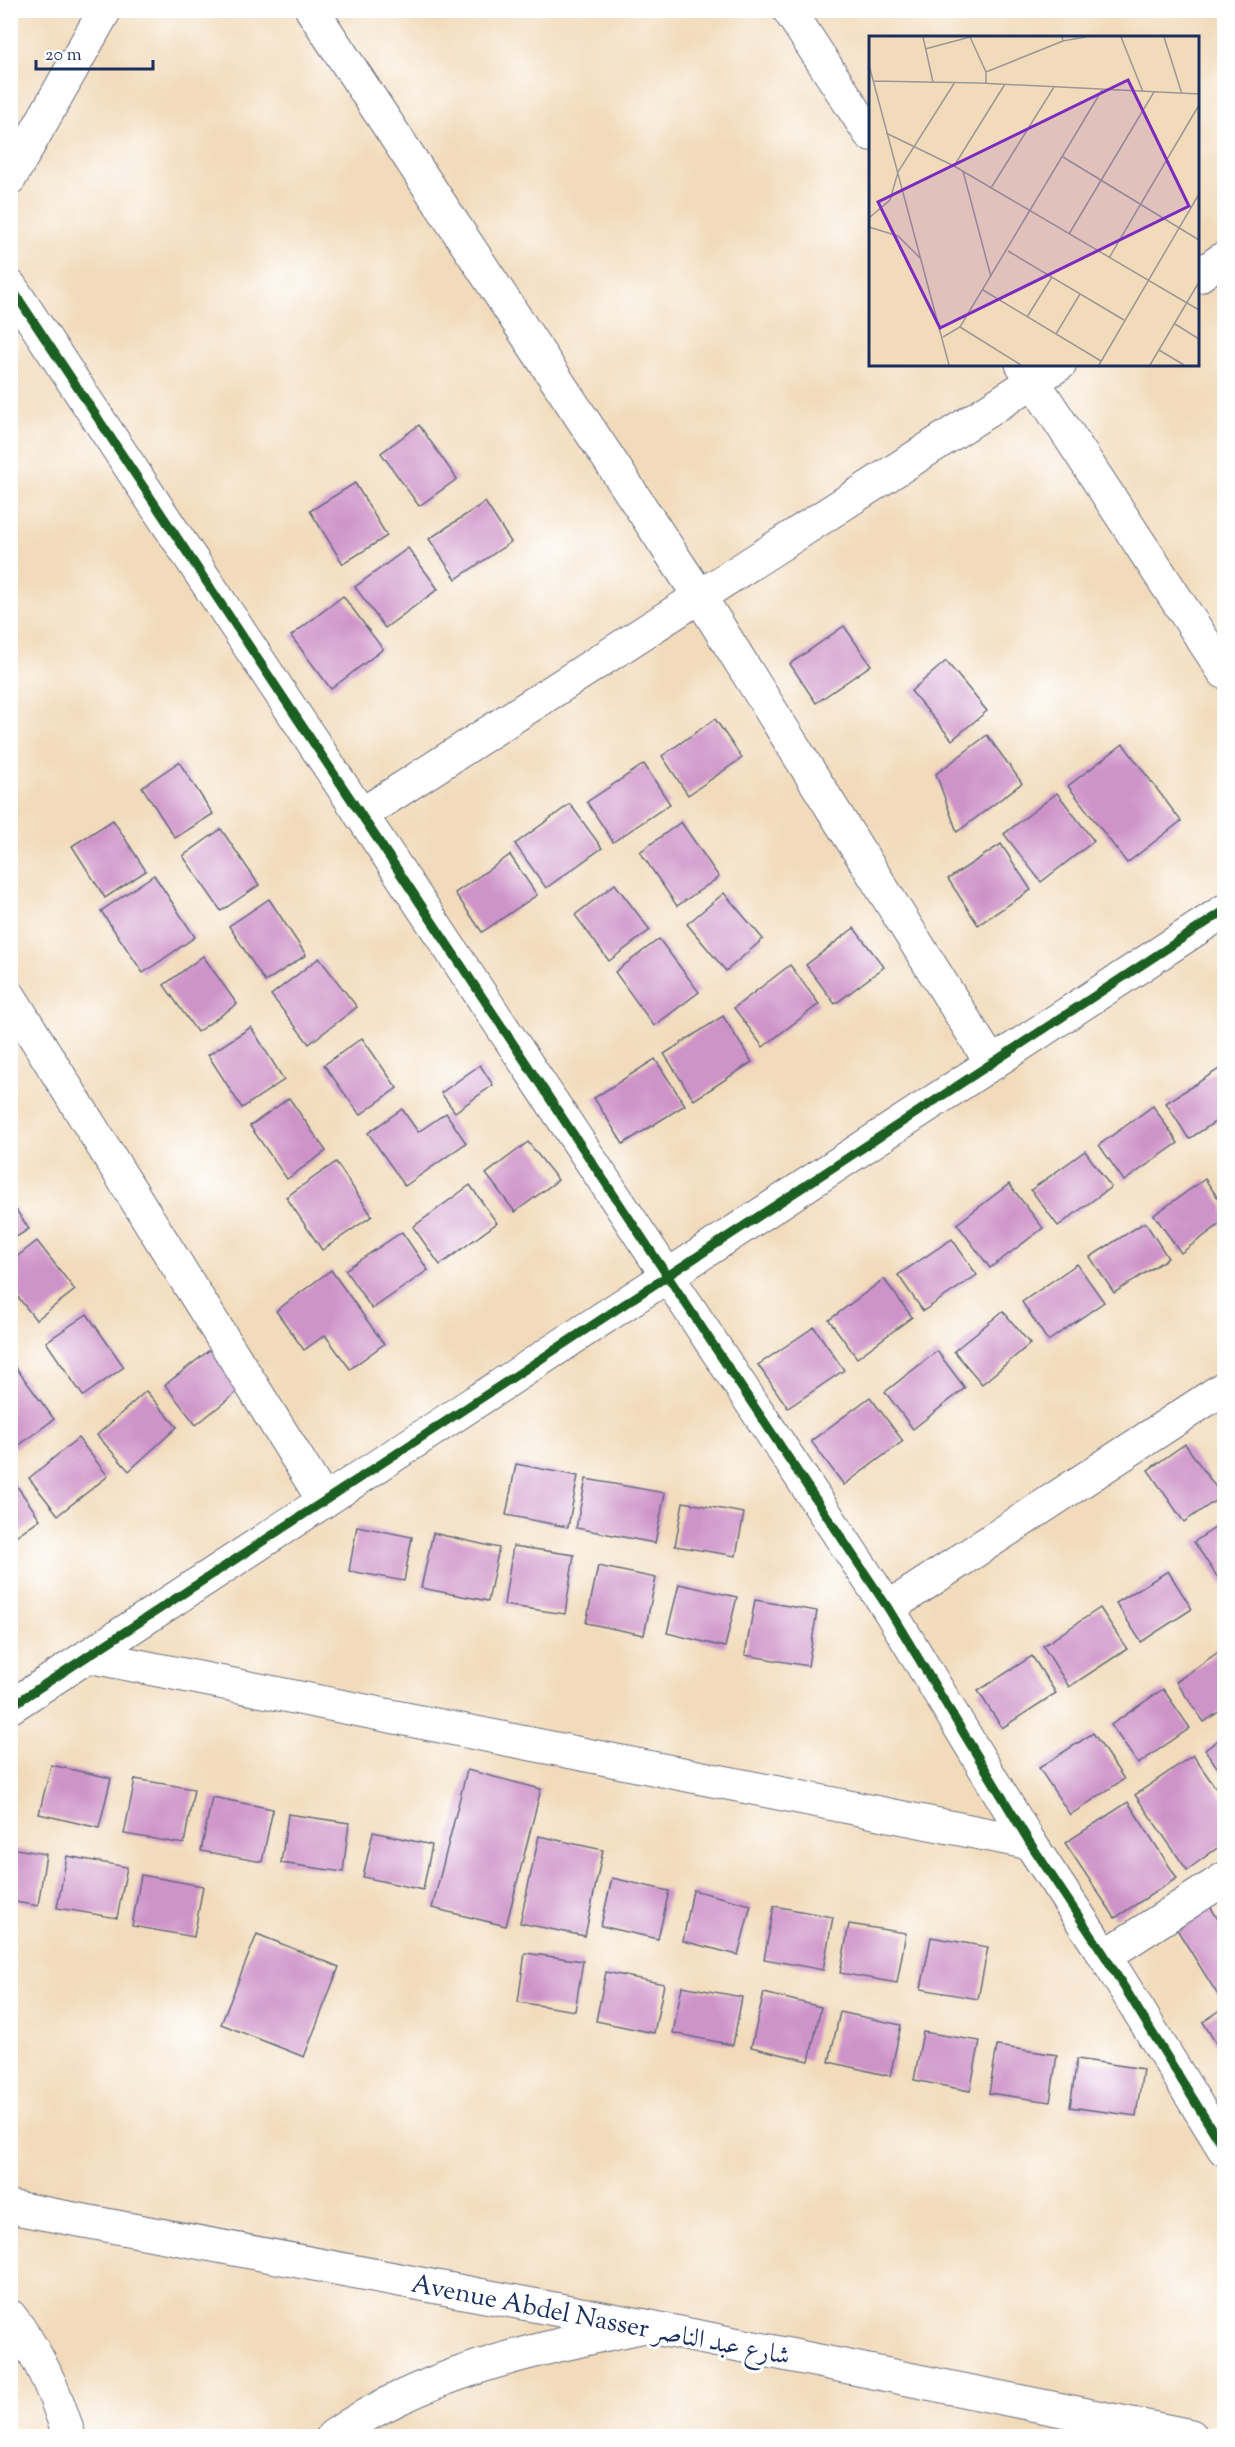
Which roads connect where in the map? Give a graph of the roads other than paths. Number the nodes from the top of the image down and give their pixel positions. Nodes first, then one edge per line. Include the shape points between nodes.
1 (105, 10) edge
2 (312, 10) edge
3 (789, 10) edge
4 (869, 132) edge
5 (10, 178) edge
6 (1224, 258) edge
7 (1199, 275) edge
8 (10, 286) edge
9 (1039, 370) edge
10 (700, 597) junction
11 (1224, 672) edge
12 (361, 815) junction
13 (1224, 911) edge
14 (10, 997) edge
15 (992, 1064) junction
16 (668, 1276) junction
17 (1224, 1388) edge
18 (324, 1501) junction
19 (888, 1608) junction
20 (88, 1656) junction
21 (11, 1705) edge
22 (1030, 1843) junction
23 (1224, 1879) edge
24 (1105, 1956) junction
25 (1224, 2150) edge
26 (10, 2207) edge
27 (10, 2316) edge
28 (645, 2326) junction
29 (69, 2436) edge
30 (333, 2436) edge
31 (1191, 2436) edge

1 - 5 street
2 - 10 street
3 - 4 street
6 - 7 street
8 - 12 street
9 - 10 street
9 - 11 street
10 - 12 street
10 - 15 street
12 - 16 street
13 - 15 street
14 - 18 street
15 - 16 street
16 - 18 street
16 - 19 street
17 - 19 street
18 - 20 street
19 - 22 street
20 - 21 street
20 - 22 street
22 - 24 street
23 - 24 street
24 - 25 street
26 - 28 street, Avenue Abdel Nasser شارع عبد الناصر
27 - 29 street via 30,2341 61,2408
28 - 30 street via 532,2350 430,2383
28 - 31 street, Avenue Abdel Nasser شارع عبد الناصر

